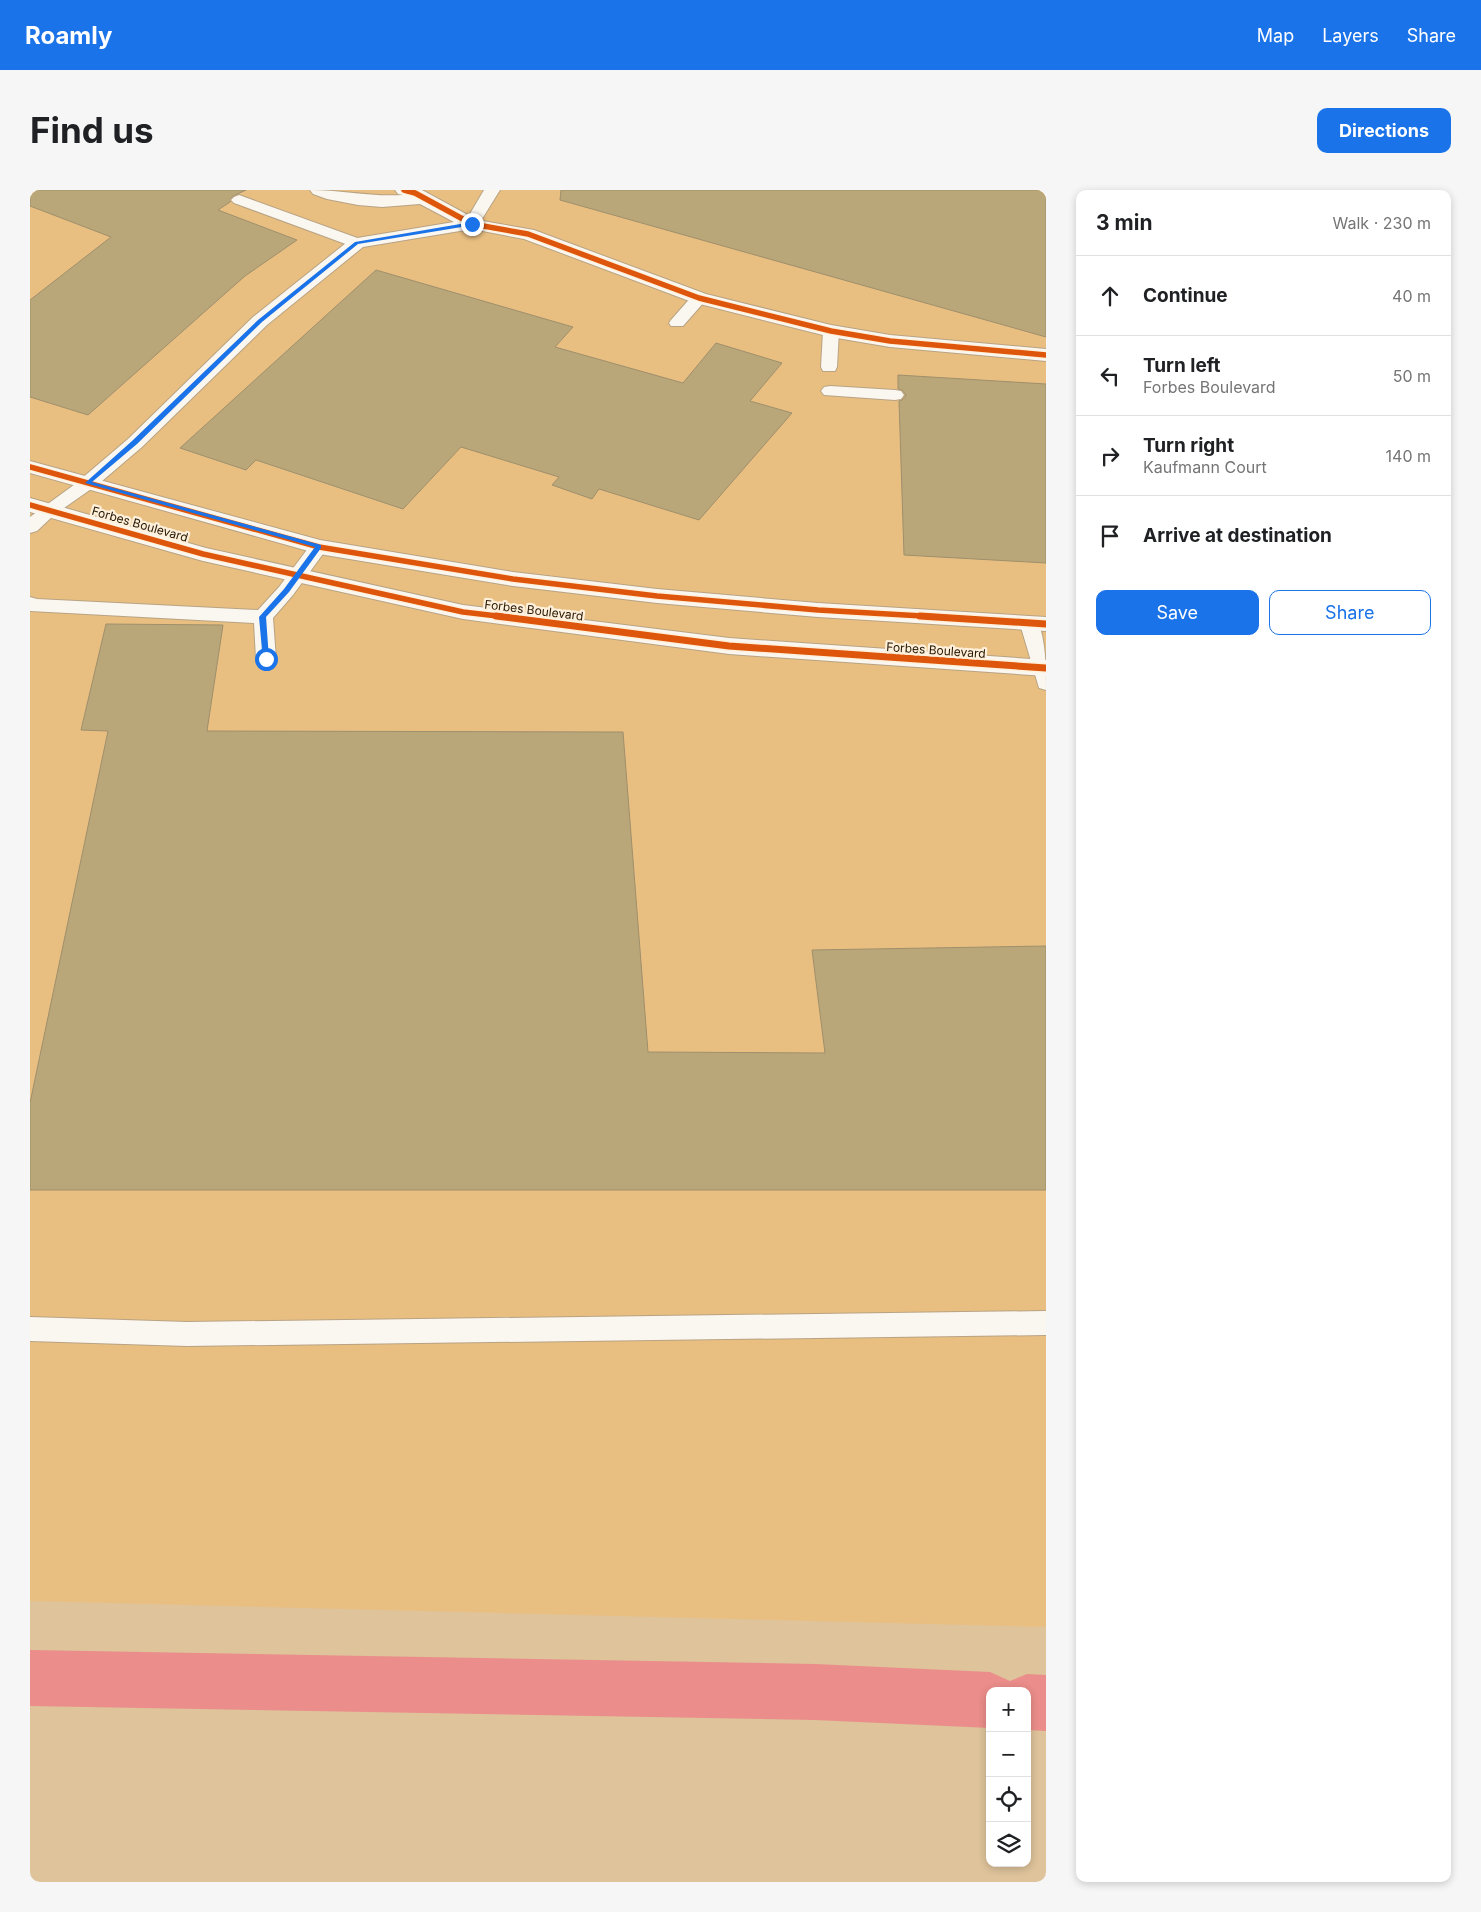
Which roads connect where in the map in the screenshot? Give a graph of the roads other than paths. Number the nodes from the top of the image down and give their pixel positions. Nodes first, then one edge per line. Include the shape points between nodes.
1 (319, 190) edge
2 (404, 190) edge
3 (492, 190) edge
4 (423, 199) junction
5 (239, 200) dead end
6 (472, 224) junction
7 (356, 243) junction
8 (699, 298) junction
9 (677, 323) dead end
10 (831, 331) junction
11 (1046, 355) edge
12 (829, 368) dead end
13 (830, 391) dead end
14 (895, 395) dead end
15 (30, 467) edge
16 (88, 483) junction
17 (39, 508) edge
18 (30, 527) edge
19 (319, 546) junction
20 (299, 575) junction
21 (31, 607) edge
22 (262, 617) junction
23 (1038, 624) edge
24 (266, 659) dead end
25 (1045, 673) edge
26 (1046, 1323) edge
27 (30, 1329) edge

1 - 4 main road via 359,202
2 - 4 main road
3 - 6 lane
4 - 6 main road
5 - 7 lane
6 - 7 main road
6 - 8 main road via 528,234
7 - 16 main road via 260,321
8 - 9 lane
8 - 10 main road
10 - 11 main road via 890,341
10 - 12 lane
13 - 14 lane
15 - 16 main road, Forbes Boulevard
16 - 17 lane
16 - 19 main road, Forbes Boulevard
17 - 18 lane
17 - 20 main road, Forbes Boulevard via 203,554
19 - 20 lane
19 - 23 main road, Forbes Boulevard via 523,580 657,596
20 - 22 lane
20 - 25 main road, Forbes Boulevard via 463,612 729,646
21 - 22 lane
22 - 24 lane
23 - 25 lane
26 - 27 lane via 187,1334

